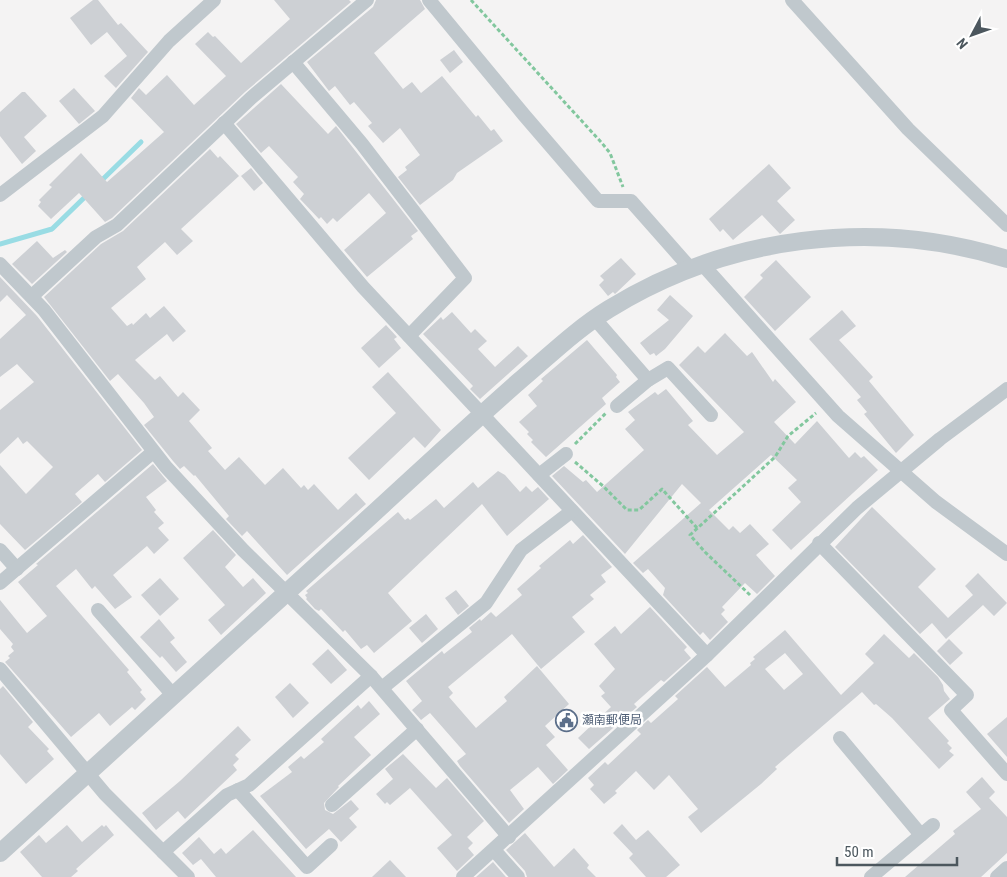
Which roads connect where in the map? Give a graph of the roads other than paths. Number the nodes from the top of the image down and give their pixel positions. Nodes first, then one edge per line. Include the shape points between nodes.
1 (214, 0) edge
2 (367, 0) edge
3 (429, 0) edge
4 (792, 0) edge
5 (293, 62) junction
6 (224, 123) junction
7 (0, 195) edge
8 (1007, 226) edge
9 (1007, 259) edge
10 (0, 264) edge
11 (697, 267) junction
12 (32, 296) junction
13 (595, 319) junction
14 (408, 336) junction
15 (648, 380) junction
16 (1007, 389) edge
17 (617, 406) road end
18 (482, 414) junction
19 (711, 415) dead end
20 (154, 452) junction
21 (566, 454) road end
22 (901, 470) junction
23 (539, 475) junction
24 (572, 511) junction
25 (819, 544) junction
26 (0, 550) edge
27 (1007, 554) edge
28 (17, 568) junction
29 (0, 583) edge
30 (287, 592) junction
31 (98, 610) dead end
32 (707, 655) junction
33 (0, 668) edge
34 (371, 676) junction
35 (382, 688) junction
36 (173, 695) junction
37 (417, 729) junction
38 (840, 738) dead end
39 (86, 773) junction
40 (1007, 774) edge
41 (238, 790) junction
42 (332, 805) dead end
43 (933, 825) dead end
44 (921, 835) junction
45 (509, 837) junction
46 (332, 845) dead end
47 (494, 850) junction
48 (163, 852) junction
49 (0, 853) edge
50 (1007, 868) edge
51 (188, 877) edge
52 (463, 877) edge
53 (518, 877) edge
54 (871, 877) edge
55 (997, 877) edge

1 - 7 street via 169,41 103,116
2 - 5 street
3 - 11 street via 598,201 631,201
4 - 8 street via 908,129
5 - 6 street
5 - 14 street via 466,278
6 - 12 street via 117,225 96,237
6 - 14 street
9 - 11 street via 930,241 867,236 776,244
10 - 12 street
11 - 13 street via 654,285
11 - 22 street via 858,434
12 - 20 street
13 - 15 street
13 - 18 street
14 - 18 street
15 - 17 street
15 - 19 street via 668,368
16 - 22 street
18 - 23 street
18 - 30 street
20 - 28 street
20 - 30 street via 221,528
21 - 23 street
22 - 25 street
22 - 27 street via 936,502
23 - 24 street
24 - 32 street
24 - 35 street via 521,550 486,603
25 - 32 street
25 - 40 street via 967,695 950,710
26 - 28 street
28 - 29 street
30 - 34 street
30 - 36 street
31 - 36 street
32 - 45 street
33 - 39 street
34 - 35 street
34 - 41 street via 249,785
35 - 37 street
36 - 39 street
37 - 42 street
37 - 45 street
38 - 44 street
39 - 48 street
39 - 49 street
41 - 46 street via 307,867
41 - 48 street via 227,795
43 - 44 street
44 - 54 street
45 - 47 street
47 - 52 street
47 - 53 street
48 - 51 street
50 - 55 street

